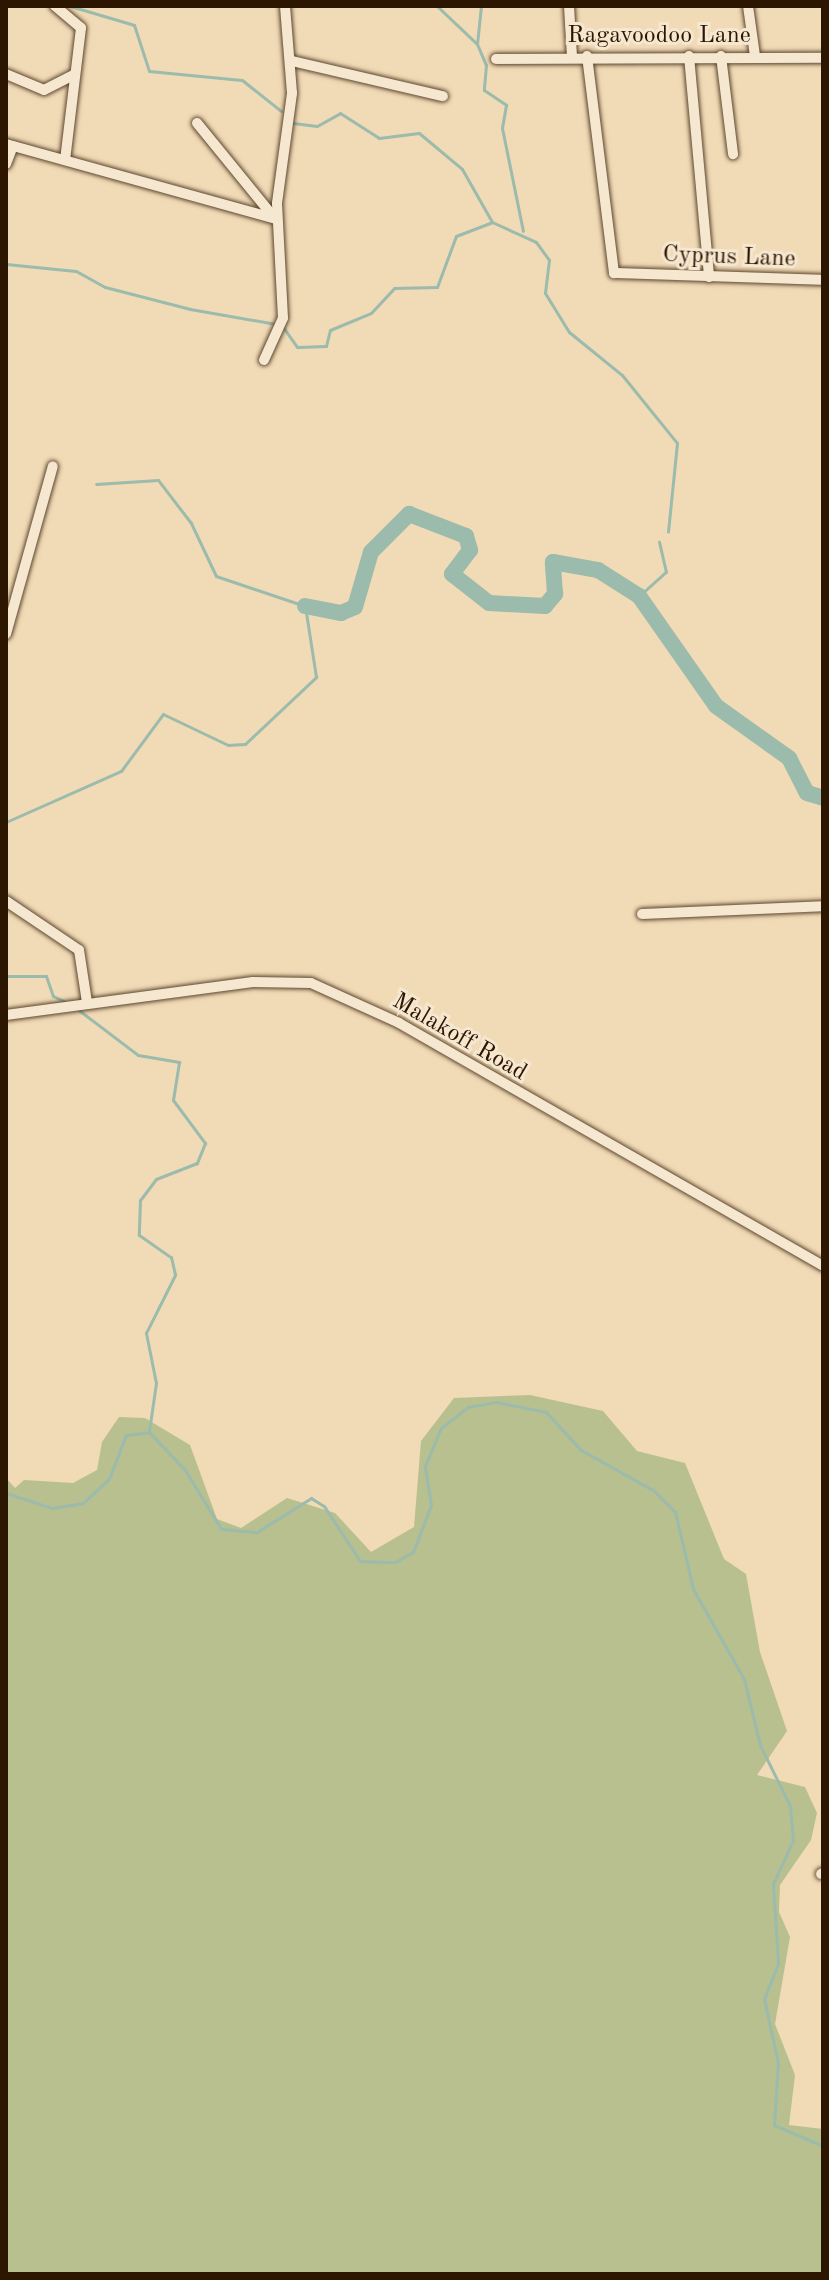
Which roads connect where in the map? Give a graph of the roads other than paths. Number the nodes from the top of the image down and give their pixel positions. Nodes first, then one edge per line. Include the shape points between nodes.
1 (55, 6) edge
2 (285, 6) edge
3 (569, 6) edge
4 (748, 6) edge
5 (587, 56) junction
6 (689, 56) junction
7 (721, 56) junction
8 (755, 56) junction
9 (572, 57) junction
10 (823, 58) edge
11 (496, 59) dead end
12 (292, 61) junction
13 (75, 73) junction
14 (6, 74) edge
15 (443, 96) dead end
16 (197, 123) dead end
17 (10, 145) edge
18 (733, 154) dead end
19 (65, 160) junction
20 (6, 164) edge
21 (277, 219) junction
22 (709, 277) junction
23 (823, 280) edge
24 (264, 360) dead end
25 (53, 466) dead end
26 (6, 634) edge
27 (6, 901) edge
28 (823, 906) edge
29 (642, 914) dead end
30 (82, 1003) junction
31 (6, 1015) edge
32 (823, 1266) edge

1 - 13 street via 81,28
2 - 12 street
3 - 9 street
4 - 8 street
5 - 6 street, Ragavoodoo Lane
5 - 9 street, Ragavoodoo Lane
5 - 22 street, Cyprus Lane via 608,267 635,275
6 - 7 street, Ragavoodoo Lane
6 - 22 street
7 - 8 street, Ragavoodoo Lane
7 - 18 street
8 - 10 street, Ragavoodoo Lane
9 - 11 street, Ragavoodoo Lane
12 - 15 street
12 - 21 street
13 - 14 street via 51,90
13 - 19 street
16 - 21 street
17 - 19 street
17 - 20 street
19 - 21 street
21 - 24 street via 282,326
22 - 23 street, Cyprus Lane
25 - 26 street
27 - 30 street via 79,950
28 - 29 street
30 - 31 street, Malakoff Road
30 - 32 street, Malakoff Road via 253,982 311,983 399,1023

